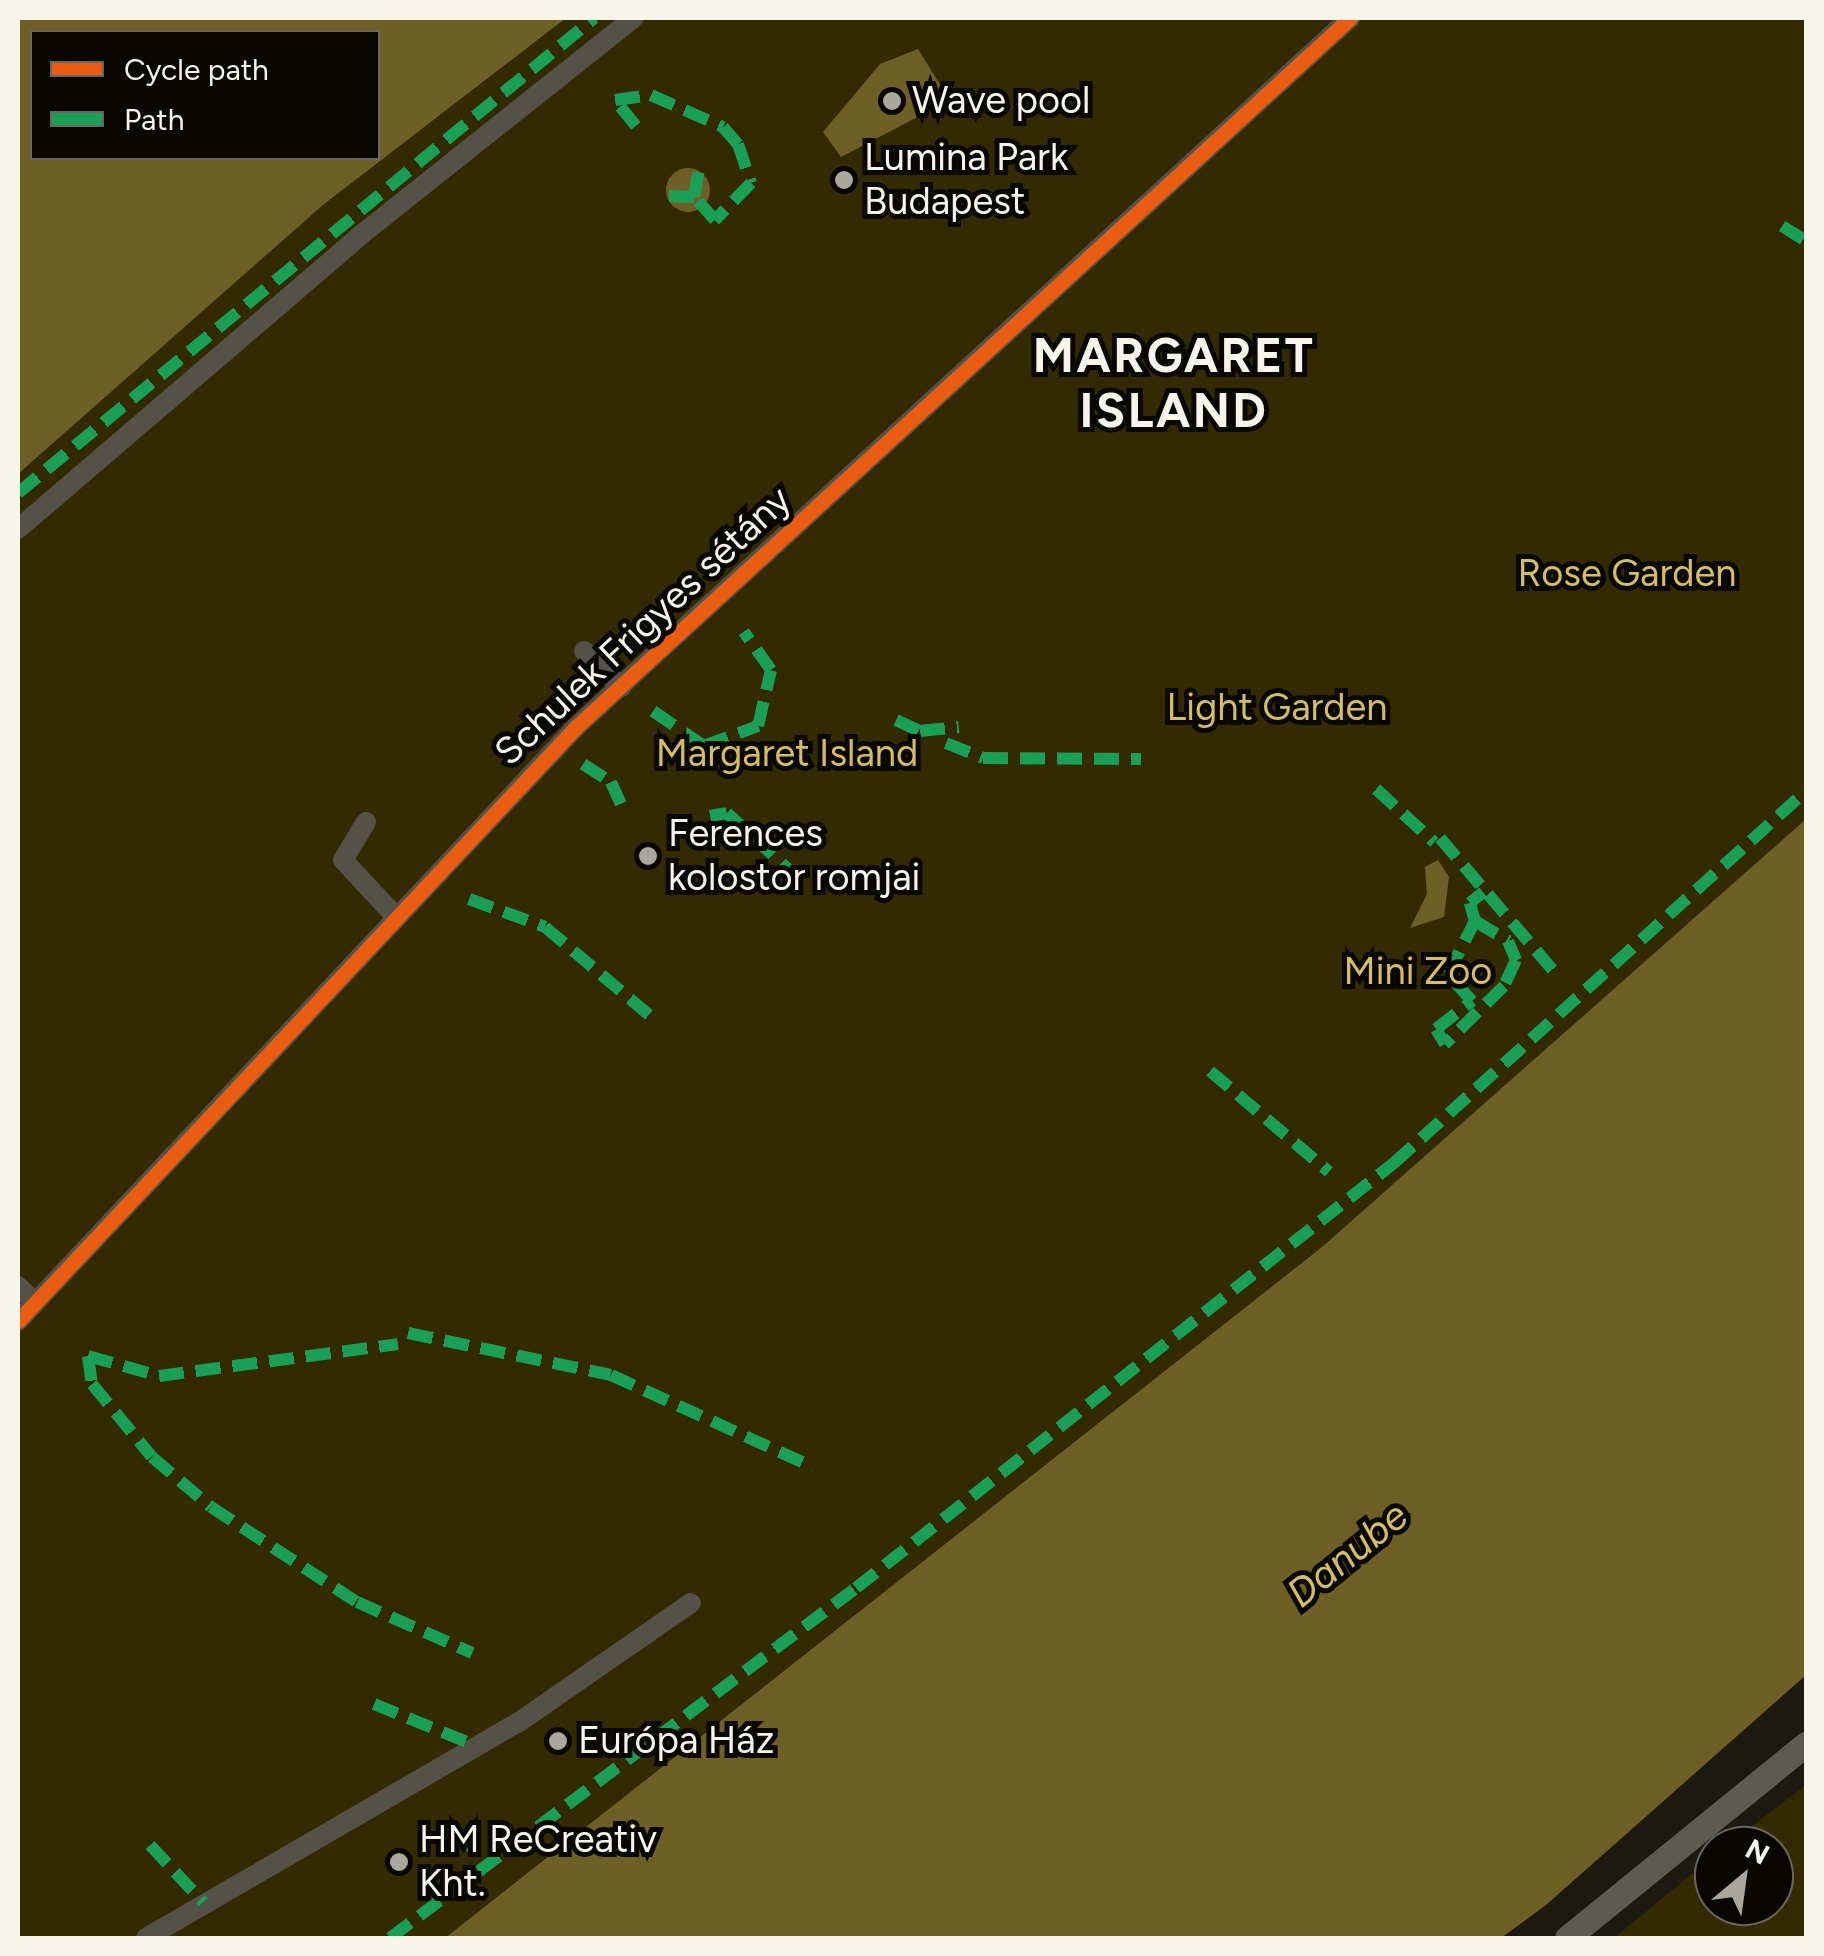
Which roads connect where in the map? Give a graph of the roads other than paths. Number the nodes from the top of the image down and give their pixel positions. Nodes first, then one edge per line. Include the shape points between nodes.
1 (634, 18) edge
2 (1350, 18) edge
3 (18, 530) edge
4 (584, 651) dead end
5 (621, 687) junction
6 (366, 822) dead end
7 (396, 918) junction
8 (18, 1286) edge
9 (34, 1302) junction
10 (18, 1321) edge
11 (691, 1602) dead end
12 (1806, 1744) edge
13 (146, 1938) edge
14 (1566, 1938) edge

1 - 3 street via 362,234
2 - 5 street, Schulek Frigyes sétány
4 - 5 street
5 - 7 street, Schulek Frigyes sétány
6 - 7 street via 343,860
7 - 9 street, Schulek Frigyes sétány
8 - 9 street
9 - 10 street, Schulek Frigyes sétány
11 - 13 street via 519,1722
12 - 14 main road

